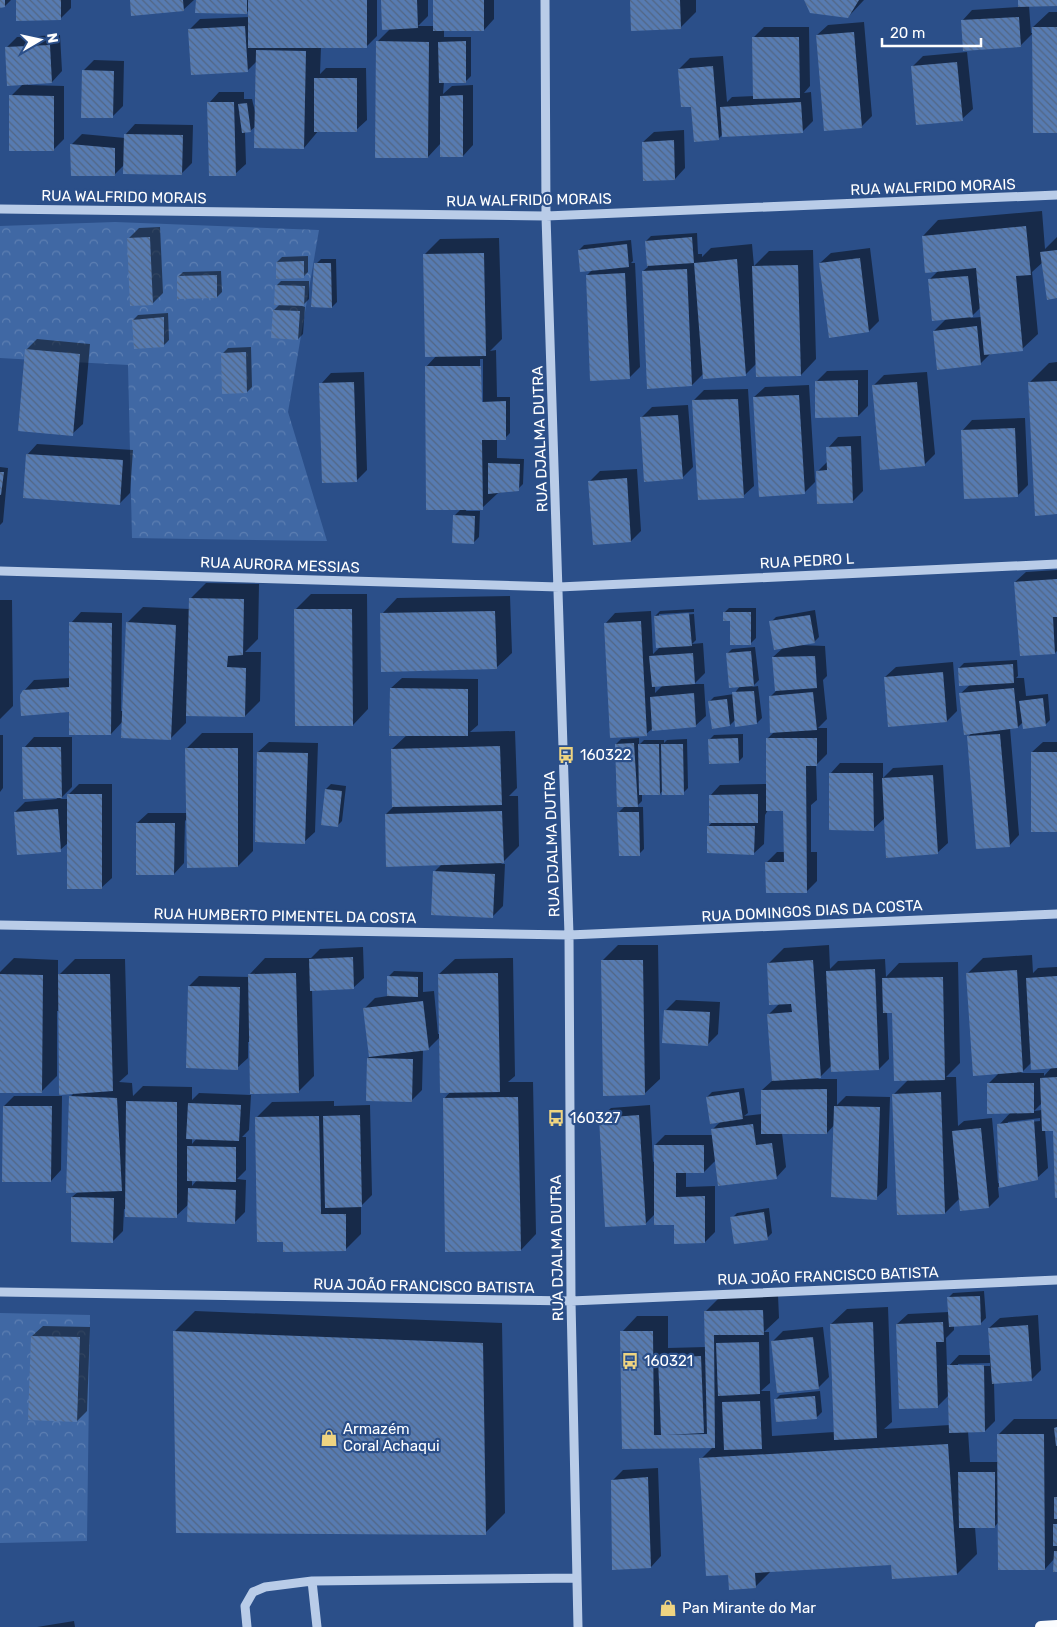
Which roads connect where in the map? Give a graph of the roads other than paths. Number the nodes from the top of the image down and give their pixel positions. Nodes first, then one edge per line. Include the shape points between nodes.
1 (545, 0) edge
2 (1057, 195) edge
3 (0, 209) edge
4 (546, 216) junction
5 (1057, 564) edge
6 (0, 571) edge
7 (558, 587) junction
8 (1057, 914) edge
9 (0, 925) edge
10 (569, 936) junction
11 (1057, 1280) edge
12 (0, 1292) edge
13 (571, 1301) junction
14 (577, 1578) junction
15 (312, 1582) junction
16 (1057, 1626) edge
17 (247, 1627) edge
18 (317, 1627) edge
19 (578, 1627) edge
20 (1041, 1627) edge

1 - 4 street, RUA DJALMA DUTRA
2 - 4 street, RUA WALFRIDO MORAIS
3 - 4 street, RUA WALFRIDO MORAIS
4 - 7 street, RUA DJALMA DUTRA
5 - 7 street, RUA PEDRO L
6 - 7 street, RUA AURORA MESSIAS
7 - 10 street, RUA DJALMA DUTRA
8 - 10 street, RUA DOMINGOS DIAS DA COSTA
9 - 10 street, RUA HUMBERTO PIMENTEL DA COSTA
10 - 13 street, RUA DJALMA DUTRA
11 - 13 street, RUA JOÃO FRANCISCO BATISTA
12 - 13 street, RUA JOÃO FRANCISCO BATISTA
13 - 14 street, RUA DJALMA DUTRA
14 - 15 street
14 - 19 street, RUA DJALMA DUTRA
15 - 17 street via 265,1587 252,1592 245,1606
15 - 18 street
16 - 20 main road

